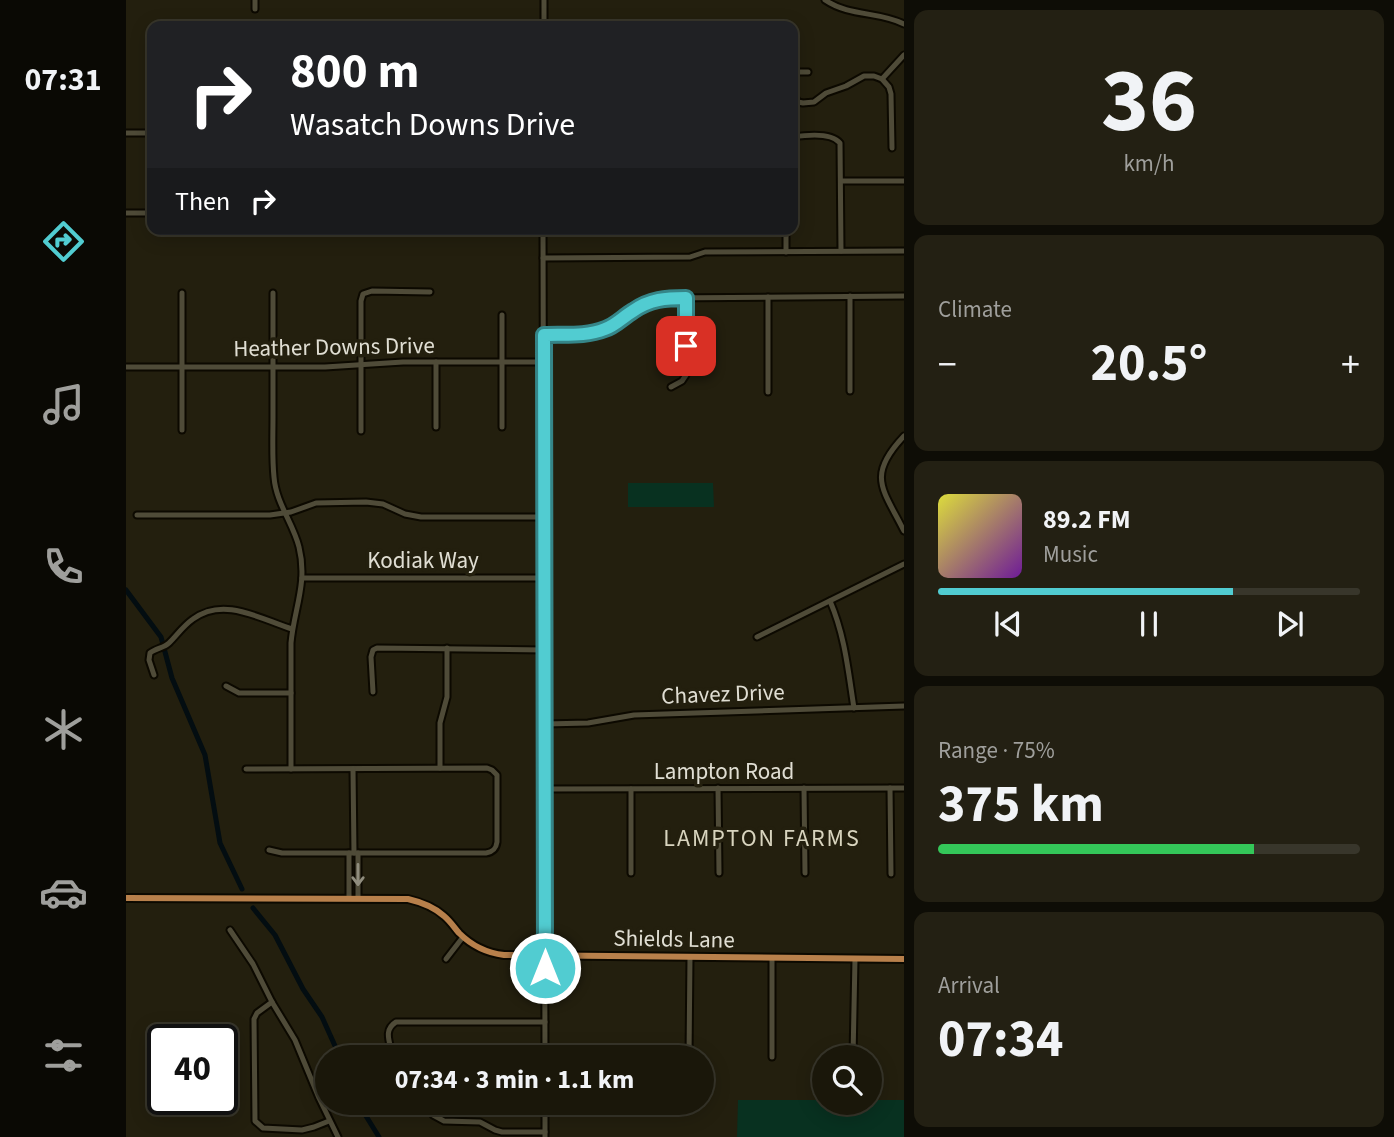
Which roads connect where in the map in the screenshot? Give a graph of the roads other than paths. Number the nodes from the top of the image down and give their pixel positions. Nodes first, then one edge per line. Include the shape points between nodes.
1 (255, 0) edge
2 (544, 0) edge
3 (825, 0) edge
4 (255, 9) dead end
5 (544, 21) edge
6 (904, 24) edge
7 (904, 55) edge
8 (798, 72) edge
9 (808, 72) dead end
10 (882, 79) junction
11 (798, 102) edge
12 (126, 133) edge
13 (147, 133) edge
14 (798, 137) edge
15 (892, 148) dead end
16 (841, 181) junction
17 (904, 181) edge
18 (126, 213) edge
19 (147, 213) edge
20 (543, 235) edge
21 (786, 235) edge
22 (841, 251) junction
23 (904, 251) edge
24 (786, 252) junction
25 (543, 258) junction
26 (430, 292) dead end
27 (182, 293) dead end
28 (273, 293) dead end
29 (849, 296) junction
30 (904, 296) edge
31 (768, 297) junction
32 (686, 298) junction
33 (502, 315) dead end
34 (544, 335) junction
35 (436, 362) junction
36 (502, 362) junction
37 (544, 362) junction
38 (361, 365) junction
39 (126, 367) edge
40 (181, 367) junction
41 (273, 367) junction
42 (671, 387) dead end
43 (850, 391) dead end
44 (768, 392) dead end
45 (436, 427) dead end
46 (502, 427) dead end
47 (181, 430) dead end
48 (361, 430) dead end
49 (904, 436) edge
50 (284, 513) junction
51 (137, 515) dead end
52 (544, 517) junction
53 (904, 531) edge
54 (904, 564) edge
55 (302, 578) junction
56 (544, 578) junction
57 (830, 601) junction
58 (292, 629) junction
59 (757, 637) dead end
60 (447, 648) junction
61 (544, 650) junction
62 (154, 675) dead end
63 (226, 686) dead end
64 (373, 692) dead end
65 (291, 693) junction
66 (904, 706) edge
67 (853, 708) junction
68 (545, 724) junction
69 (440, 768) junction
70 (246, 769) dead end
71 (291, 769) junction
72 (354, 769) junction
73 (718, 788) junction
74 (804, 788) junction
75 (890, 788) junction
76 (904, 788) edge
77 (545, 789) junction
78 (631, 789) junction
79 (269, 850) dead end
80 (354, 853) junction
81 (631, 873) dead end
82 (719, 873) dead end
83 (805, 873) dead end
84 (891, 874) dead end
85 (126, 898) edge
86 (349, 898) junction
87 (358, 898) junction
88 (230, 930) dead end
89 (463, 937) junction
90 (545, 956) junction
91 (690, 957) junction
92 (772, 958) junction
93 (446, 959) dead end
94 (855, 959) junction
95 (904, 959) edge
96 (272, 1002) junction
97 (545, 1022) junction
98 (390, 1045) edge
99 (545, 1045) edge
100 (689, 1045) edge
101 (853, 1045) edge
102 (772, 1057) dead end
103 (433, 1115) dead end
104 (545, 1115) edge
105 (329, 1121) junction
106 (291, 1133) edge
107 (302, 1133) edge
108 (545, 1135) edge
109 (338, 1137) edge

1 - 4 street
2 - 5 street
3 - 6 street via 847,11
7 - 10 street
8 - 9 street
10 - 11 street via 864,76 814,102
10 - 15 street via 891,94
12 - 13 street
14 - 16 street via 838,140
16 - 17 street
16 - 22 street
18 - 19 street
20 - 25 street
21 - 24 street
22 - 23 street
22 - 24 street
24 - 25 street
25 - 34 street
26 - 38 street via 363,293
27 - 40 street
28 - 41 street
29 - 30 street
29 - 31 street
29 - 43 street
31 - 32 street
31 - 44 street
32 - 34 street via 649,302 597,332
32 - 42 street via 686,374
33 - 36 street
34 - 37 street
35 - 36 street, Heather Downs Drive
35 - 38 street, Heather Downs Drive
35 - 45 street
36 - 37 street, Heather Downs Drive
36 - 46 street
37 - 52 street
38 - 41 street, Heather Downs Drive
38 - 48 street
39 - 40 street, Heather Downs Drive
40 - 41 street, Heather Downs Drive
40 - 47 street
41 - 50 street via 273,475
49 - 53 street via 888,456 881,479
50 - 51 street
50 - 52 street via 316,503 366,502 413,517
50 - 55 street via 299,548
52 - 56 street
54 - 57 street
55 - 56 street, Kodiak Way
55 - 58 street
56 - 61 street
57 - 59 street
57 - 67 street via 843,639
58 - 62 street via 241,611 216,610 192,620 164,647 153,650 149,656
58 - 65 street
60 - 61 street
60 - 64 street via 373,649
60 - 69 street
61 - 68 street
63 - 65 street via 239,693
65 - 71 street
66 - 67 street, Chavez Drive
67 - 68 street, Chavez Drive via 634,715
68 - 77 street
69 - 72 street
69 - 80 street via 494,771 497,842 492,851
70 - 71 street
71 - 72 street
72 - 80 street
73 - 74 street, Lampton Road
73 - 78 street, Lampton Road
73 - 82 street
74 - 75 street, Lampton Road
74 - 83 street
75 - 76 street, Lampton Road
75 - 84 street
77 - 78 street, Lampton Road
77 - 90 street
78 - 81 street
79 - 80 street
80 - 86 street
80 -> 87 street
85 - 86 main road, Shields Lane
86 - 87 main road, Shields Lane
87 - 89 main road, Shields Lane via 422,903 444,916
88 - 96 street
89 - 90 main road, Shields Lane via 499,955
89 - 93 street
90 - 91 main road, Shields Lane
90 - 97 street
91 - 92 main road, Shields Lane
91 - 100 street
92 - 94 main road, Shields Lane
92 - 102 street
94 - 95 main road, Shields Lane
94 - 101 street
96 - 105 street via 295,1040
96 - 106 street via 254,1019 254,1115 263,1128
97 - 98 street via 396,1022 388,1032
97 - 99 street
103 - 108 street via 444,1121 480,1122 502,1132
104 - 108 street
105 - 107 street
105 - 109 street
106 - 107 street

